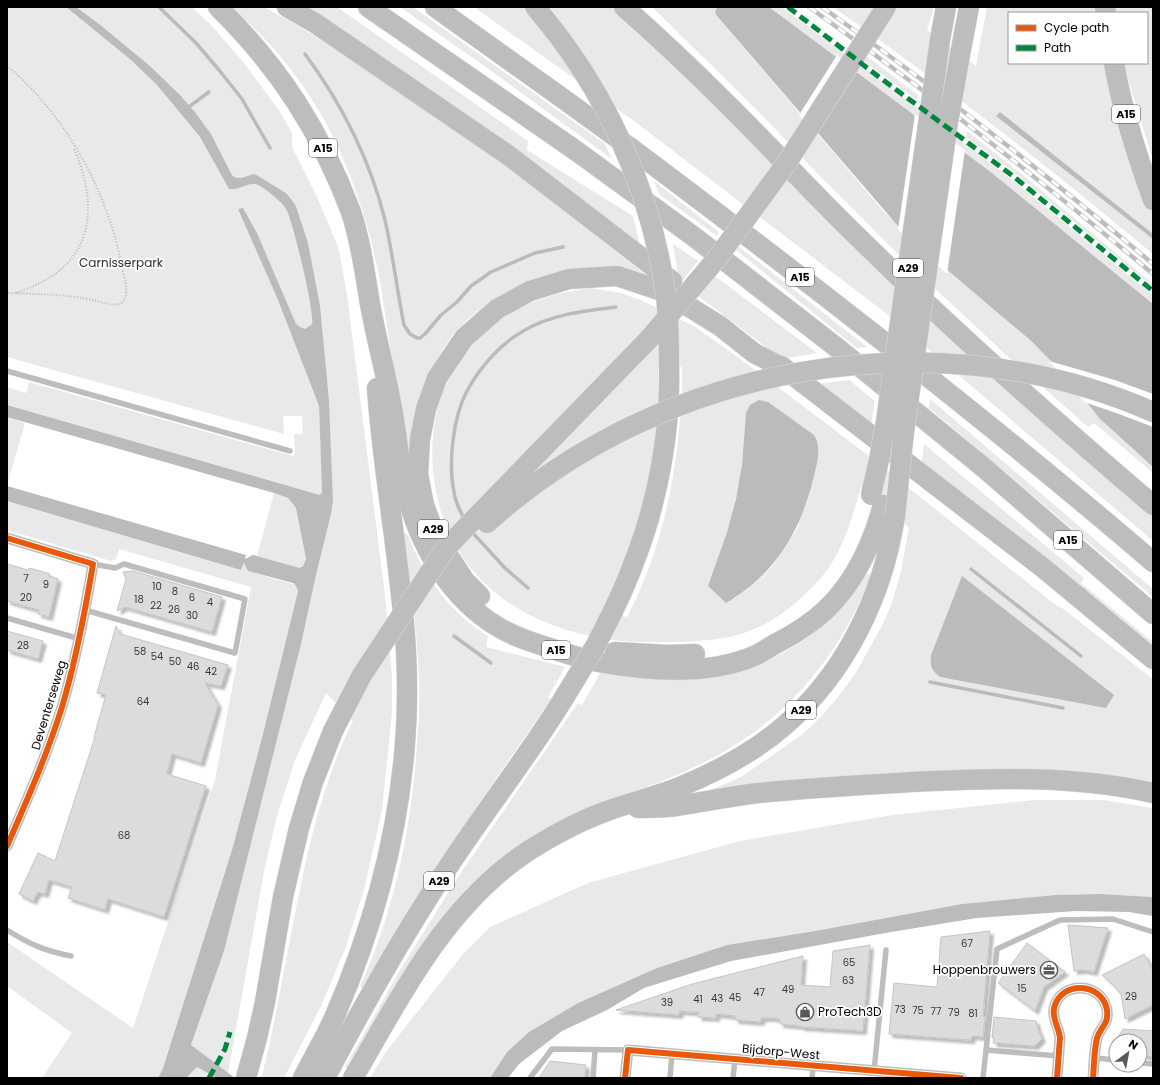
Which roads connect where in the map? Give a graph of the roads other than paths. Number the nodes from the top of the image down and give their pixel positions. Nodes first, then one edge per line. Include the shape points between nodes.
1 (218, 7) edge
2 (288, 7) edge
3 (368, 7) edge
4 (435, 7) edge
5 (536, 7) edge
6 (624, 7) edge
7 (886, 7) edge
8 (946, 7) edge
9 (968, 7) edge
10 (1114, 64) edge
11 (1153, 200) edge
12 (372, 316) junction
13 (785, 369) junction
14 (7, 371) edge
15 (1153, 412) edge
16 (904, 432) joint
17 (290, 451) dead end
18 (883, 505) junction
19 (1153, 505) edge
20 (7, 538) edge
21 (1153, 562) edge
22 (93, 564) junction
23 (410, 604) junction
24 (85, 610) junction
25 (1153, 614) edge
26 (7, 618) edge
27 (80, 639) junction
28 (1153, 659) edge
29 (1153, 793) edge
30 (608, 810) junction
31 (7, 846) edge
32 (7, 930) edge
33 (1153, 932) edge
34 (886, 950) dead end
35 (71, 956) dead end
36 (595, 1050) junction
37 (628, 1050) junction
38 (986, 1050) junction
39 (672, 1054) junction
40 (1059, 1056) junction
41 (1095, 1058) junction
42 (735, 1059) junction
43 (1108, 1059) edge
44 (813, 1066) junction
45 (874, 1071) junction
46 (246, 1078) edge
47 (303, 1078) edge
48 (325, 1078) edge
49 (353, 1078) edge
50 (530, 1078) edge
51 (593, 1078) edge
52 (625, 1078) edge
53 (670, 1078) edge
54 (733, 1078) edge
55 (812, 1078) edge
56 (961, 1078) edge
57 (983, 1078) edge
58 (1057, 1078) edge
59 (1093, 1078) edge

1 - 12 highway, A15 via 276,71 307,118 334,170 352,216
2 - 13 highway via 508,155
3 - 25 highway, A15 via 569,145 694,236 983,467
4 - 21 highway, A15 via 662,171 871,331
5 - 48 highway, A29, bridge via 562,41 599,98 635,173 649,219 664,281 668,317 666,424 655,493 636,557 596,645 568,693 431,893 357,1018
6 - 19 highway via 718,95 860,240 962,338
7 - 23 highway, A29, bridge via 788,161 718,257 649,339 446,548
8 - 18 highway, A29, bridge via 879,460
9 - 16 highway, A29, bridge via 948,122
10 - 11 highway, A15 via 1140,164
12 - 18 highway, A15 via 394,419 400,467 412,512 425,546 449,583 472,608 497,626 522,639 584,660 657,670 725,665 755,656 807,625 839,596 864,556
12 - 47 highway, A15 via 380,428 406,650 404,766 387,862 369,927 333,1020
13 - 18 highway, A29 via 754,353 720,326 672,297 617,276 569,279 530,291 497,309 464,338 437,378 426,409 420,439 418,474 424,505 436,537 474,590 492,607 529,627 571,642 616,652 692,655 728,650 770,635 786,625 814,602 836,577 849,557 859,534
13 - 28 highway via 1042,567
14 - 17 lane
15 - 23 highway, bridge via 1113,396 1062,381 1018,372 949,364 918,362 847,365 775,376 744,384 649,417 569,461 504,508 471,537
16 - 18 highway, A15, bridge
18 - 30 highway, A29 via 884,567 875,594 842,660 796,716 748,753 723,767 680,787
20 - 22 street
22 - 24 street, Deventerseweg
22 - 24 lane via 115,568 124,564 246,599 235,653
23 - 46 highway, A29, bridge via 362,675 333,731 313,782 283,897 265,1002
24 - 27 street, Deventerseweg
26 - 27 lane
27 - 31 street, Deventerseweg via 62,707 41,767
29 - 30 highway, A29 via 1108,785 1010,778 815,788 758,793 681,806
30 - 49 highway, A29 via 564,831 521,856 488,883 461,910 413,974
32 - 35 lane via 52,952
33 - 38 lane via 1113,919 1060,920 997,949
34 - 45 lane
36 - 37 lane
36 - 50 lane via 552,1049
36 - 51 lane
37 - 39 street, Bijdorp-West
37 - 52 street
38 - 40 lane
38 - 57 lane
39 - 42 street, Bijdorp-West
39 - 53 lane
40 - 41 street via 1060,1033 1054,1019 1055,1007 1063,994 1084,988 1100,996 1107,1008 1107,1021 1097,1038
40 - 58 street
41 - 43 lane
41 - 59 street
42 - 44 street, Bijdorp-West
42 - 54 lane
44 - 45 street, Bijdorp-West
44 - 55 lane
45 - 56 street, Bijdorp-West

